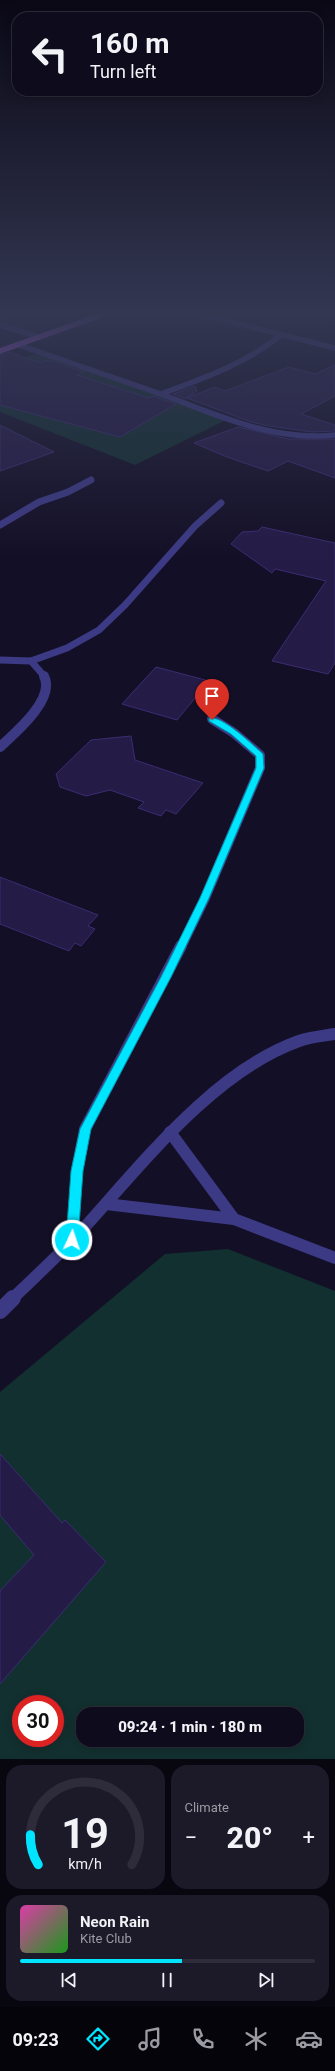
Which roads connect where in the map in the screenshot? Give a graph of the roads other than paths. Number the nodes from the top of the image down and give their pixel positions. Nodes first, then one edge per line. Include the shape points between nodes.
1 (164, 395) edge
2 (335, 435) edge
3 (91, 480) dead end
4 (221, 503) dead end
5 (0, 524) edge
6 (0, 660) edge
7 (31, 661) junction
8 (212, 720) dead end
9 (0, 747) edge
10 (335, 1034) edge
11 (170, 1132) junction
12 (106, 1204) junction
13 (234, 1219) junction
14 (72, 1240) junction
15 (335, 1258) edge
16 (0, 1310) edge

1 - 2 street via 275,433 301,437
3 - 5 street via 68,492 39,502
4 - 7 street via 195,526 125,605 99,630 67,648
6 - 7 street
7 - 9 street via 47,682 48,692 36,710
8 - 14 street via 234,733 260,755 260,768 205,898 85,1129 77,1171
10 - 11 street via 290,1045 269,1054 240,1072
11 - 12 street
11 - 13 street
12 - 13 street
12 - 14 street
13 - 15 street
14 - 16 street

